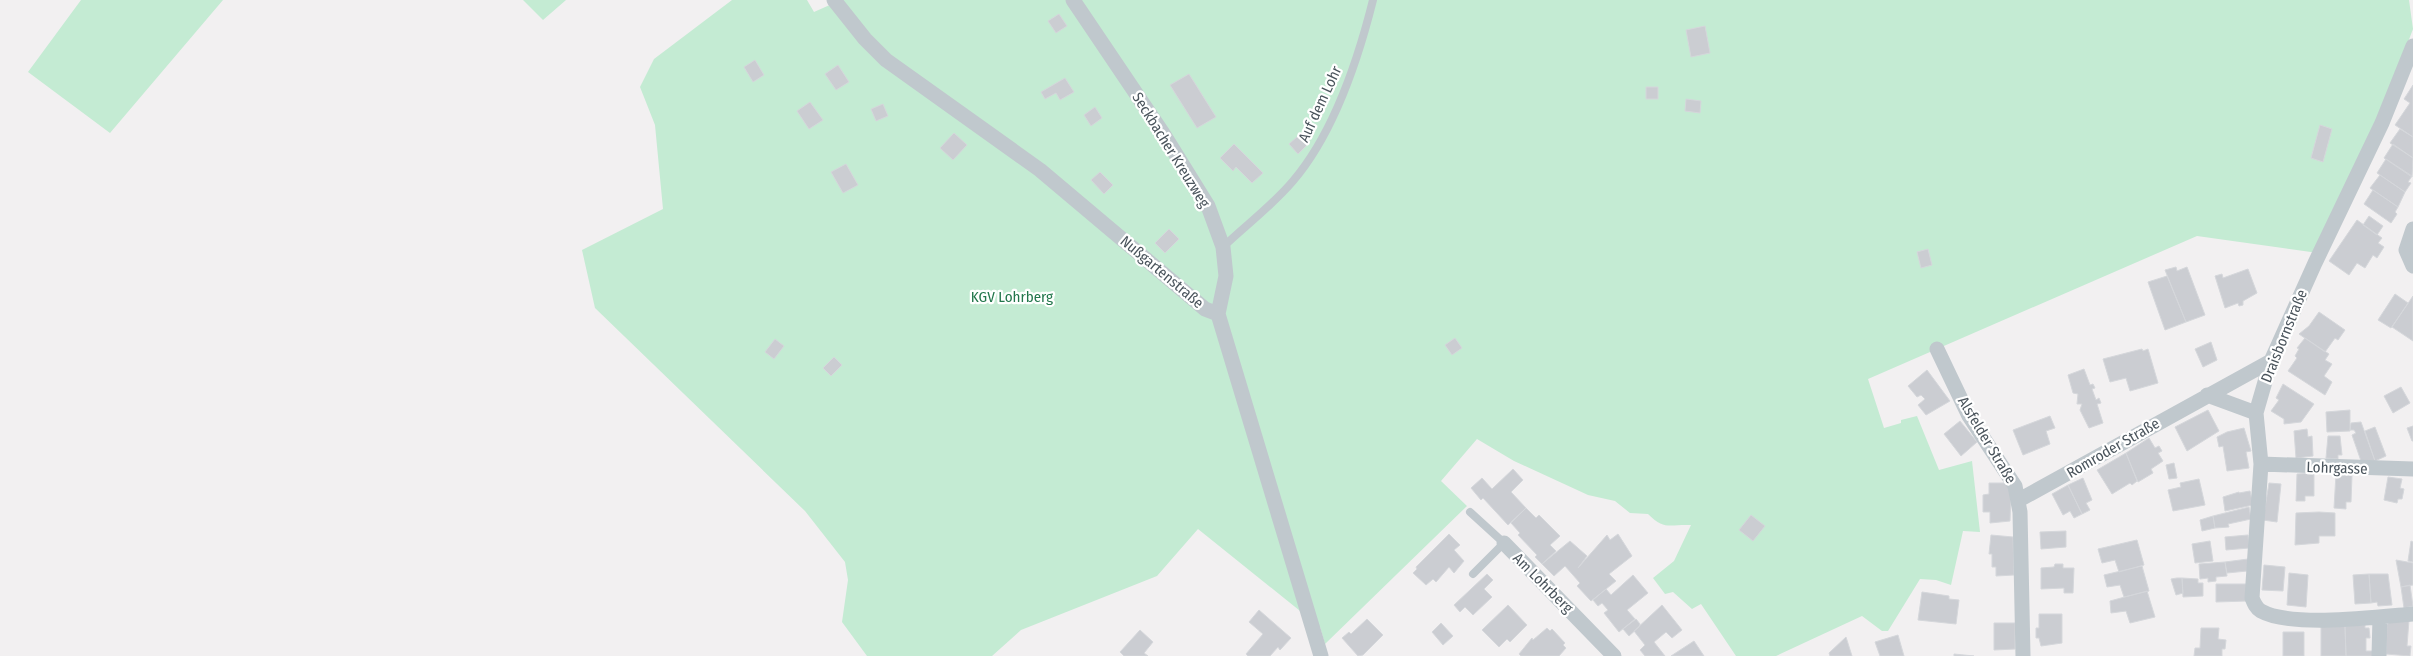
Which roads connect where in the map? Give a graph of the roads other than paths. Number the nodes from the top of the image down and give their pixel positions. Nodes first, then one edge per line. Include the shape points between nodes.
1 (834, 0) edge
2 (1073, 0) edge
3 (1373, 0) edge
4 (2413, 46) edge
5 (2413, 229) edge
6 (1223, 247) junction
7 (2413, 266) edge
8 (1218, 314) junction
9 (1937, 349) dead end
10 (2271, 361) junction
11 (2207, 395) junction
12 (2256, 413) junction
13 (2261, 464) junction
14 (2413, 469) edge
15 (2019, 500) junction
16 (1470, 512) dead end
17 (1504, 543) junction
18 (1473, 574) dead end
19 (2413, 614) edge
20 (2380, 617) junction
21 (1321, 656) edge
22 (1614, 656) edge
23 (2023, 656) edge
24 (2379, 656) edge

1 - 8 street, Nußgartenstraße via 864,39 886,60 1040,170 1205,309
2 - 6 street, Seckbacher Kreuzweg via 1164,134 1208,206
3 - 6 lane, Auf dem Lohr via 1352,70 1324,135 1293,181
4 - 10 street, Draisbornstraße via 2382,123
5 - 7 street via 2406,250
6 - 8 street, Seckbacher Kreuzweg via 1226,276
8 - 21 street, Nußgartenstraße
9 - 15 street, Alsfelder Straße via 1968,416 2008,472
10 - 11 street, Romroder Straße
10 - 12 street, Draisbornstraße
11 - 12 street
11 - 15 street, Romroder Straße
12 - 13 street, Draisbornstraße
13 - 14 street, Lohrgasse
13 - 20 street, Draisbornstraße via 2252,598 2255,605 2276,616 2293,618 2340,620
15 - 23 street, Alsfelder Straße
16 - 17 lane, Am Lohrberg
17 - 18 lane
17 - 22 street, Am Lohrberg
19 - 20 street, Draisbornstraße
20 - 24 street

